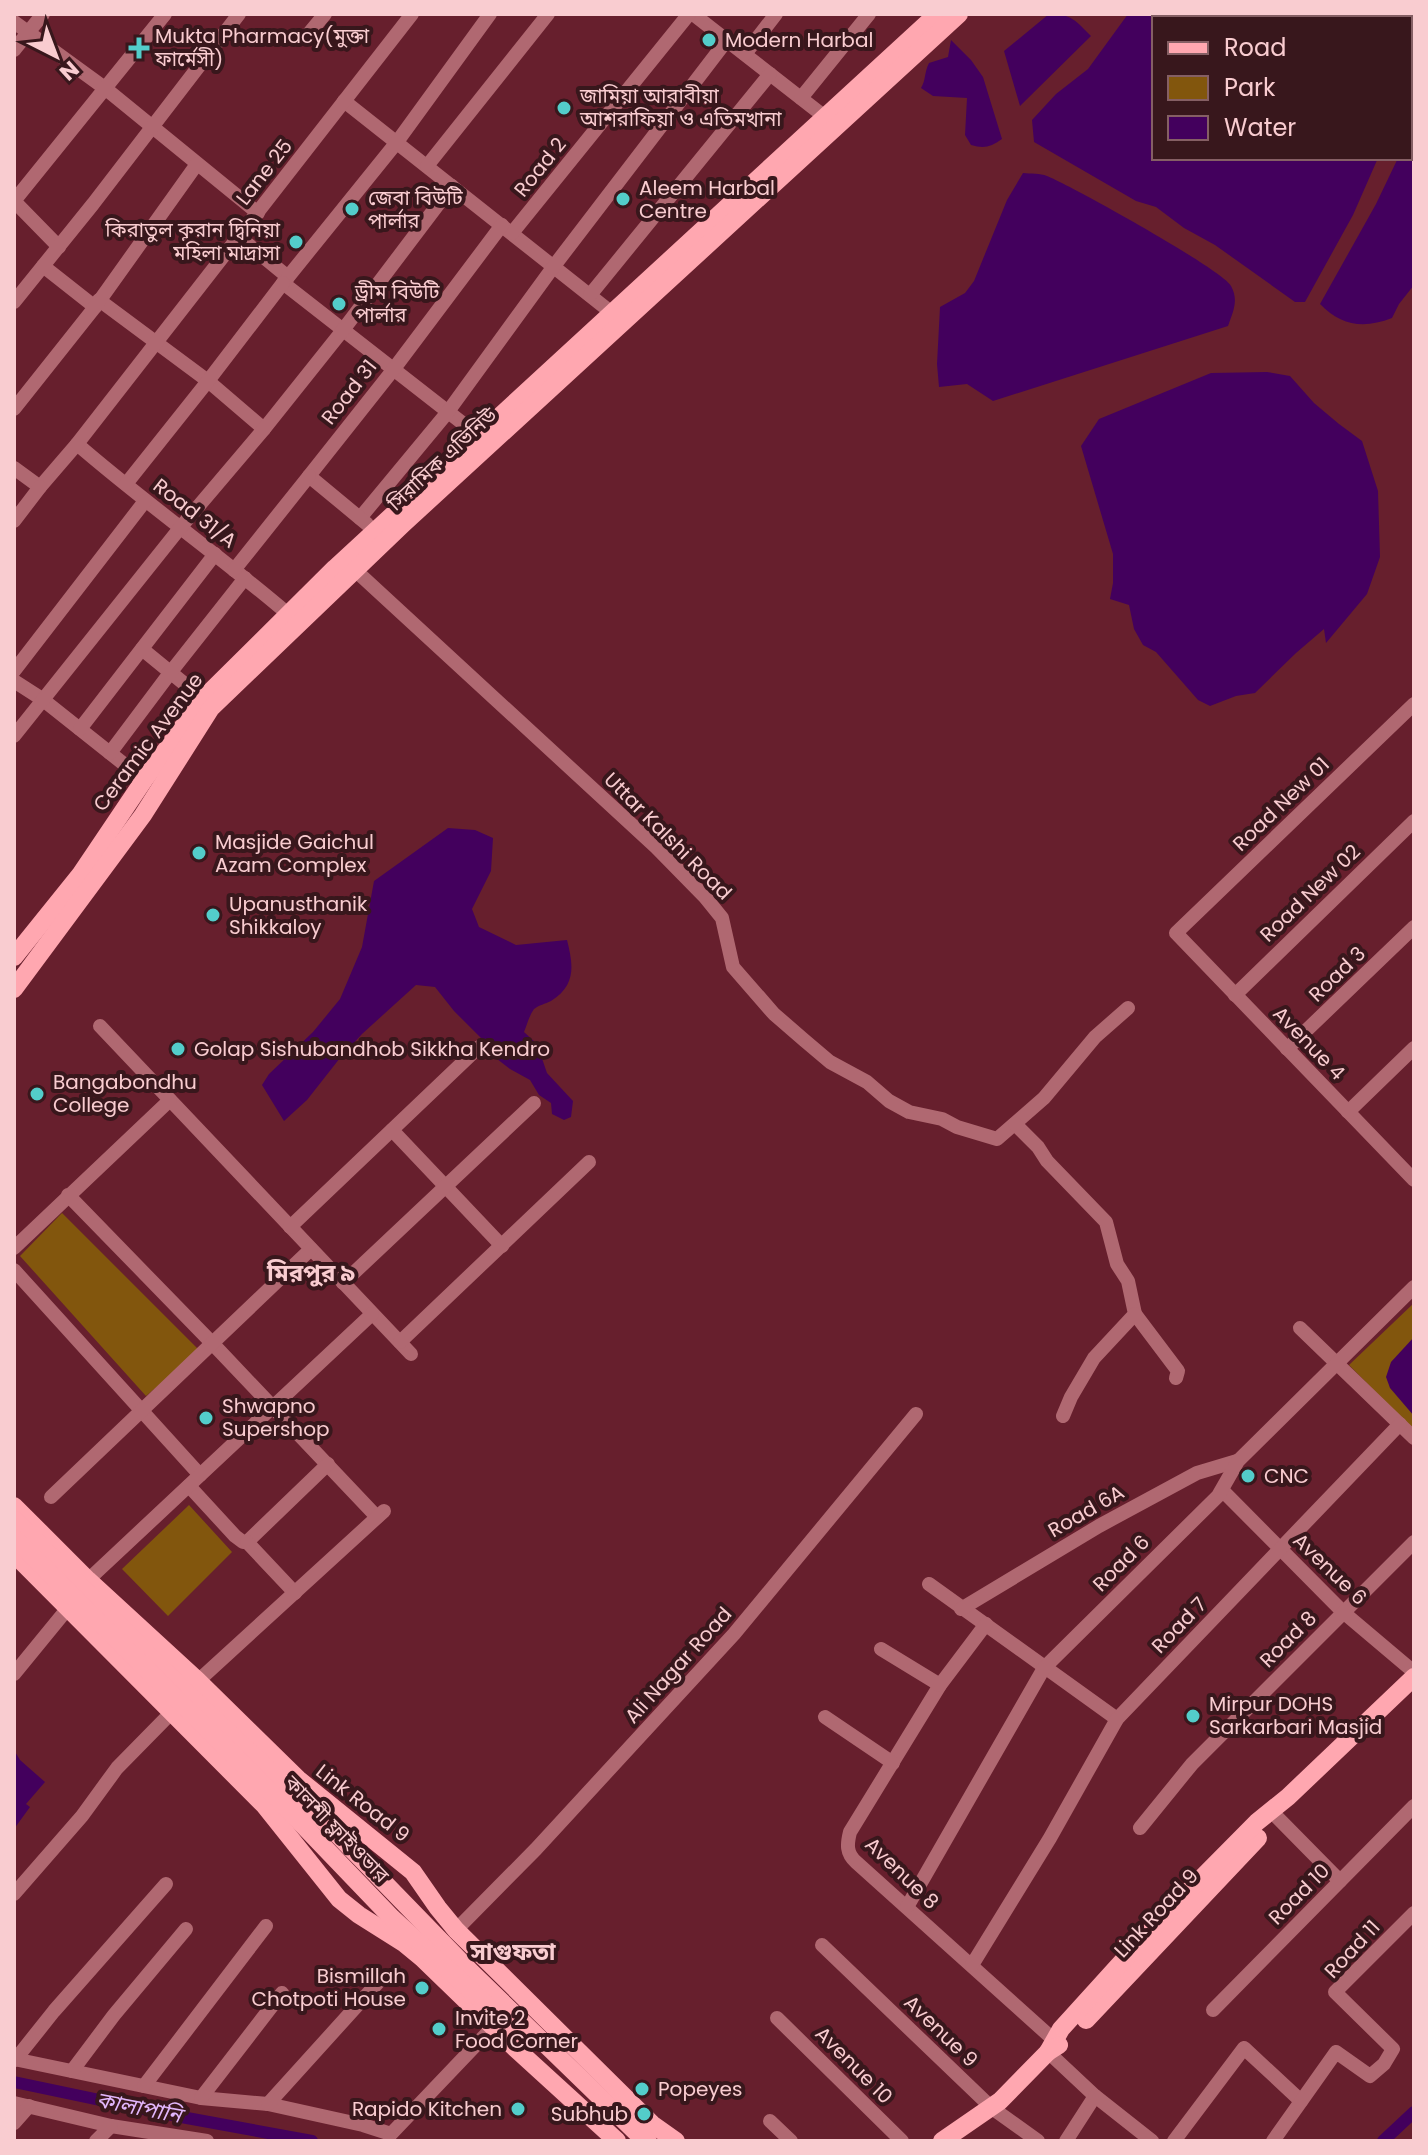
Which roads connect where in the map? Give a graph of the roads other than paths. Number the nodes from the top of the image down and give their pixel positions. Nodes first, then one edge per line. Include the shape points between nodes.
1 (43, 14) edge
2 (165, 14) edge
3 (239, 14) edge
4 (325, 14) edge
5 (412, 14) edge
6 (490, 14) edge
7 (548, 14) edge
8 (691, 14) edge
9 (776, 14) edge
10 (869, 14) edge
11 (937, 14) edge
12 (959, 14) edge
13 (14, 22) edge
14 (29, 33) junction
15 (306, 37) dead end
16 (727, 40) junction
17 (14, 50) edge
18 (745, 54) junction
19 (770, 74) junction
20 (106, 89) junction
21 (801, 98) junction
22 (344, 101) junction
23 (825, 117) junction
24 (153, 128) junction
25 (397, 142) junction
26 (197, 164) junction
27 (427, 166) junction
28 (452, 186) junction
29 (14, 201) edge
30 (258, 213) junction
31 (507, 229) junction
32 (239, 237) junction
33 (59, 247) junction
34 (43, 266) junction
35 (554, 266) junction
36 (285, 280) junction
37 (590, 295) junction
38 (14, 302) edge
39 (97, 304) junction
40 (612, 313) junction
41 (343, 330) junction
42 (155, 343) junction
43 (393, 370) junction
44 (208, 381) junction
45 (14, 409) edge
46 (447, 413) junction
47 (264, 429) junction
48 (479, 436) junction
49 (77, 444) junction
50 (14, 468) edge
51 (309, 476) junction
52 (126, 484) junction
53 (40, 487) junction
54 (145, 501) junction
55 (360, 518) junction
56 (14, 521) edge
57 (180, 528) junction
58 (375, 531) junction
59 (215, 554) junction
60 (335, 568) joint
61 (355, 570) junction
62 (240, 574) junction
63 (288, 614) junction
64 (142, 649) junction
65 (14, 671) edge
66 (170, 673) junction
67 (14, 681) edge
68 (42, 699) junction
69 (203, 699) junction
70 (1414, 704) edge
71 (80, 729) junction
72 (14, 736) edge
73 (110, 753) junction
74 (144, 780) junction
75 (1414, 821) edge
76 (1414, 927) edge
77 (1176, 933) joint
78 (18, 944) edge
79 (14, 989) edge
80 (1235, 995) junction
81 (1128, 1008) dead end
82 (100, 1026) dead end
83 (479, 1047) dead end
84 (1414, 1048) edge
85 (1287, 1049) junction
86 (170, 1100) junction
87 (534, 1103) dead end
88 (1348, 1112) junction
89 (1015, 1124) junction
90 (392, 1130) junction
91 (589, 1162) dead end
92 (1408, 1163) edge
93 (1414, 1180) edge
94 (446, 1187) junction
95 (68, 1195) junction
96 (290, 1227) junction
97 (502, 1246) junction
98 (14, 1248) edge
99 (311, 1249) junction
100 (14, 1270) edge
101 (343, 1283) junction
102 (1414, 1287) edge
103 (372, 1314) junction
104 (1135, 1314) junction
105 (1300, 1328) dead end
106 (400, 1342) junction
107 (213, 1344) junction
108 (411, 1354) dead end
109 (1338, 1364) junction
110 (1176, 1378) dead end
111 (273, 1407) junction
112 (141, 1412) junction
113 (916, 1414) dead end
114 (1063, 1416) dead end
115 (1400, 1424) junction
116 (1414, 1438) edge
117 (1238, 1461) junction
118 (328, 1464) junction
119 (194, 1480) junction
120 (1222, 1490) junction
121 (51, 1497) dead end
122 (14, 1506) edge
123 (14, 1519) edge
124 (14, 1538) edge
125 (247, 1542) junction
126 (1414, 1542) edge
127 (1280, 1548) junction
128 (17, 1563) edge
129 (88, 1580) junction
130 (929, 1584) dead end
131 (295, 1593) junction
132 (68, 1608) junction
133 (961, 1609) junction
134 (1343, 1612) junction
135 (986, 1624) junction
136 (881, 1649) dead end
137 (1044, 1668) junction
138 (14, 1674) edge
139 (1414, 1675) edge
140 (198, 1681) junction
141 (940, 1685) junction
142 (172, 1712) junction
143 (825, 1717) dead end
144 (1117, 1719) junction
145 (893, 1763) junction
146 (1414, 1806) edge
147 (1274, 1814) junction
148 (1140, 1828) dead end
149 (401, 1861) junction
150 (1340, 1881) junction
151 (166, 1884) dead end
152 (14, 1894) edge
153 (907, 1907) junction
154 (1414, 1913) edge
155 (359, 1915) junction
156 (266, 1926) dead end
157 (186, 1929) dead end
158 (456, 1930) junction
159 (822, 1945) dead end
160 (972, 1965) junction
161 (382, 1978) dead end
162 (282, 1993) dead end
163 (1213, 2010) dead end
164 (777, 2018) dead end
165 (493, 2027) junction
166 (1051, 2046) junction
167 (15, 2060) edge
168 (72, 2071) junction
169 (144, 2086) junction
170 (1095, 2096) junction
171 (201, 2098) junction
172 (1301, 2101) junction
173 (268, 2104) junction
174 (22, 2105) edge
175 (992, 2108) junction
176 (770, 2121) dead end
177 (14, 2123) edge
178 (111, 2126) junction
179 (96, 2141) edge
180 (207, 2141) edge
181 (617, 2141) edge
182 (637, 2141) edge
183 (648, 2141) edge
184 (676, 2141) edge
185 (791, 2141) edge
186 (902, 2141) edge
187 (942, 2141) edge
188 (1038, 2141) edge
189 (1066, 2141) edge
190 (1152, 2141) edge
191 (1174, 2141) edge
192 (1273, 2141) edge

1 - 14 street
2 - 20 street
3 - 24 street
4 - 15 street
5 - 22 street, Lane 25
6 - 25 street
7 - 27 street
8 - 16 street
8 - 31 street, Road 2
9 - 18 street
10 - 21 street
11 - 23 main road, সিরামিক এভিনিউ
12 - 61 main road, সিরামিক এভিনিউ
13 - 14 street
14 - 17 street
14 - 20 street
16 - 18 street
16 - 35 street
18 - 19 street
19 - 21 street
19 - 37 street
20 - 24 street
20 - 29 street
21 - 23 street
22 - 25 street
22 - 30 street, Lane 25
23 - 40 main road, সিরামিক এভিনিউ
24 - 26 street
24 - 33 street
25 - 27 street
25 - 36 street
26 - 30 street
26 - 39 street
27 - 28 street
28 - 31 street
28 - 41 street
29 - 33 street
30 - 32 street, Lane 25
31 - 35 street
31 - 43 street, Road 31
32 - 36 street
32 - 42 street, Lane 25
33 - 34 street
34 - 38 street
34 - 39 street
35 - 37 street
35 - 46 street
36 - 41 street
36 - 44 street
37 - 40 street
39 - 42 street
39 - 45 street
40 - 48 main road, সিরামিক এভিনিউ
41 - 43 street
41 - 47 street
42 - 44 street
42 - 49 street, Lane 25
43 - 46 street
43 - 51 street, Road 31
44 - 47 street
44 - 52 street
46 - 48 street
46 - 55 street
47 - 57 street
48 - 58 main road, সিরামিক এভিনিউ
49 - 52 street, Road 31/A
49 - 53 street, Lane 25
50 - 53 street
51 - 55 street
51 - 62 street, Road 31
52 - 54 street, Road 31/A
53 - 56 street, Lane 25
54 - 57 street, Road 31/A
54 - 65 street
55 - 58 street
57 - 59 street, Road 31/A
57 - 68 street
58 - 60 main road, সিরামিক এভিনিউ
59 - 62 street, Road 31/A
59 - 64 street
60 - 63 main road, Ceramic Avenue
61 - 79 main road, সিরামিক এভিনিউ via 211,708 143,815
61 - 89 street, Uttar Kalshi Road via 705,897 722,918 733,967 774,1014 830,1062 909,1112 997,1139
62 - 63 street, Road 31/A
62 - 66 street, Road 31
63 - 69 main road, Ceramic Avenue
64 - 66 street
64 - 71 street
66 - 69 street
66 - 73 street, Road 31
67 - 68 street
68 - 71 street
68 - 72 street
69 - 74 main road, Ceramic Avenue
70 - 77 street, Road New 01
71 - 73 street
73 - 74 street
74 - 78 main road, Ceramic Avenue via 80,875
75 - 80 street, Road New 02
76 - 85 street, Road 3
77 - 80 street, Avenue 4
80 - 85 street, Avenue 4
81 - 89 street
82 - 86 street
83 - 90 street
84 - 88 street
85 - 88 street, Avenue 4
86 - 95 street
86 - 96 street
87 - 94 street
88 - 92 street, Avenue 4
89 - 104 street via 1106,1222
90 - 94 street
90 - 96 street
91 - 97 street
92 - 93 street, Avenue 4
94 - 97 street
94 - 101 street
95 - 98 street
95 - 107 street
96 - 99 street
97 - 106 street
99 - 101 street
99 - 107 street
100 - 112 street
101 - 103 street
102 - 109 street, Road 6
103 - 106 street
103 - 111 street
104 - 110 street via 1178,1371
104 - 114 street via 1094,1358
105 - 109 street
106 - 108 street
107 - 111 street
107 - 112 street
109 - 115 street
109 - 117 street, Road 6
111 - 118 street
111 - 119 street
112 - 119 street
112 - 121 street
113 - 158 street, Ali Nagar Road via 734,1634
115 - 116 street
115 - 127 street, Road 7
117 - 120 street, Road 6
117 - 133 street, Road 6A via 1197,1473
118 - 125 street
118 - 131 street via 381,1514
119 - 125 street via 235,1536
119 - 129 street
120 - 127 street, Avenue 6
120 - 137 street, Road 6
122 - 129 main road, Link Road 9
123 - 183 main road, bridge
124 - 182 main road, কালশী ফ্লাইওভার, bridge via 392,1918
125 - 131 street
126 - 134 street, Road 8
127 - 134 street, Avenue 6
127 - 144 street, Road 7
128 - 132 main road
129 - 140 main road, Link Road 9
130 - 133 street
131 - 140 street
132 - 138 street
132 - 142 main road
133 - 135 street
134 - 139 street, Avenue 6
134 - 148 street, Road 8 via 1192,1764
135 - 137 street
135 - 141 street, Avenue 8
136 - 141 street
137 - 144 street
137 - 153 street, Road 6
139 - 147 main road, Link Road 9
140 - 149 main road, Link Road 9 via 298,1779
141 - 145 street, Avenue 8
142 - 152 street via 117,1768
142 - 155 main road via 264,1805 339,1899
143 - 145 street
144 - 160 street, Road 7
145 - 153 street, Avenue 8 via 850,1832 848,1850
146 - 150 street, Road 10
147 - 150 street
147 - 166 main road, Link Road 9 via 1070,2037
149 - 155 main road via 406,1880 401,1895 386,1909
149 - 158 main road, Link Road 9
150 - 163 street, Road 10
151 - 167 street
153 - 160 street, Avenue 8
154 - 172 street, Road 11 via 1335,1992 1393,2049 1384,2064 1370,2076 1336,2052
155 - 165 main road via 422,1958
156 - 169 street
157 - 168 street
158 - 184 main road, Link Road 9 via 652,2124
159 - 175 street, Avenue 9
160 - 166 street, Avenue 8
161 - 173 street
162 - 171 street
164 - 186 street, Avenue 10
165 - 173 street via 391,2134
165 - 181 main road
166 - 170 street, Avenue 8
166 - 175 main road, Link Road 9
167 - 168 street
168 - 169 street
169 - 171 street
170 - 189 street
170 - 190 street, Avenue 8
171 - 173 street
172 - 191 street via 1244,2048
172 - 192 street, Road 11
174 - 177 street
174 - 178 street
175 - 187 main road, Link Road 9
175 - 188 street, Avenue 9
176 - 185 street
178 - 179 street
178 - 180 street

